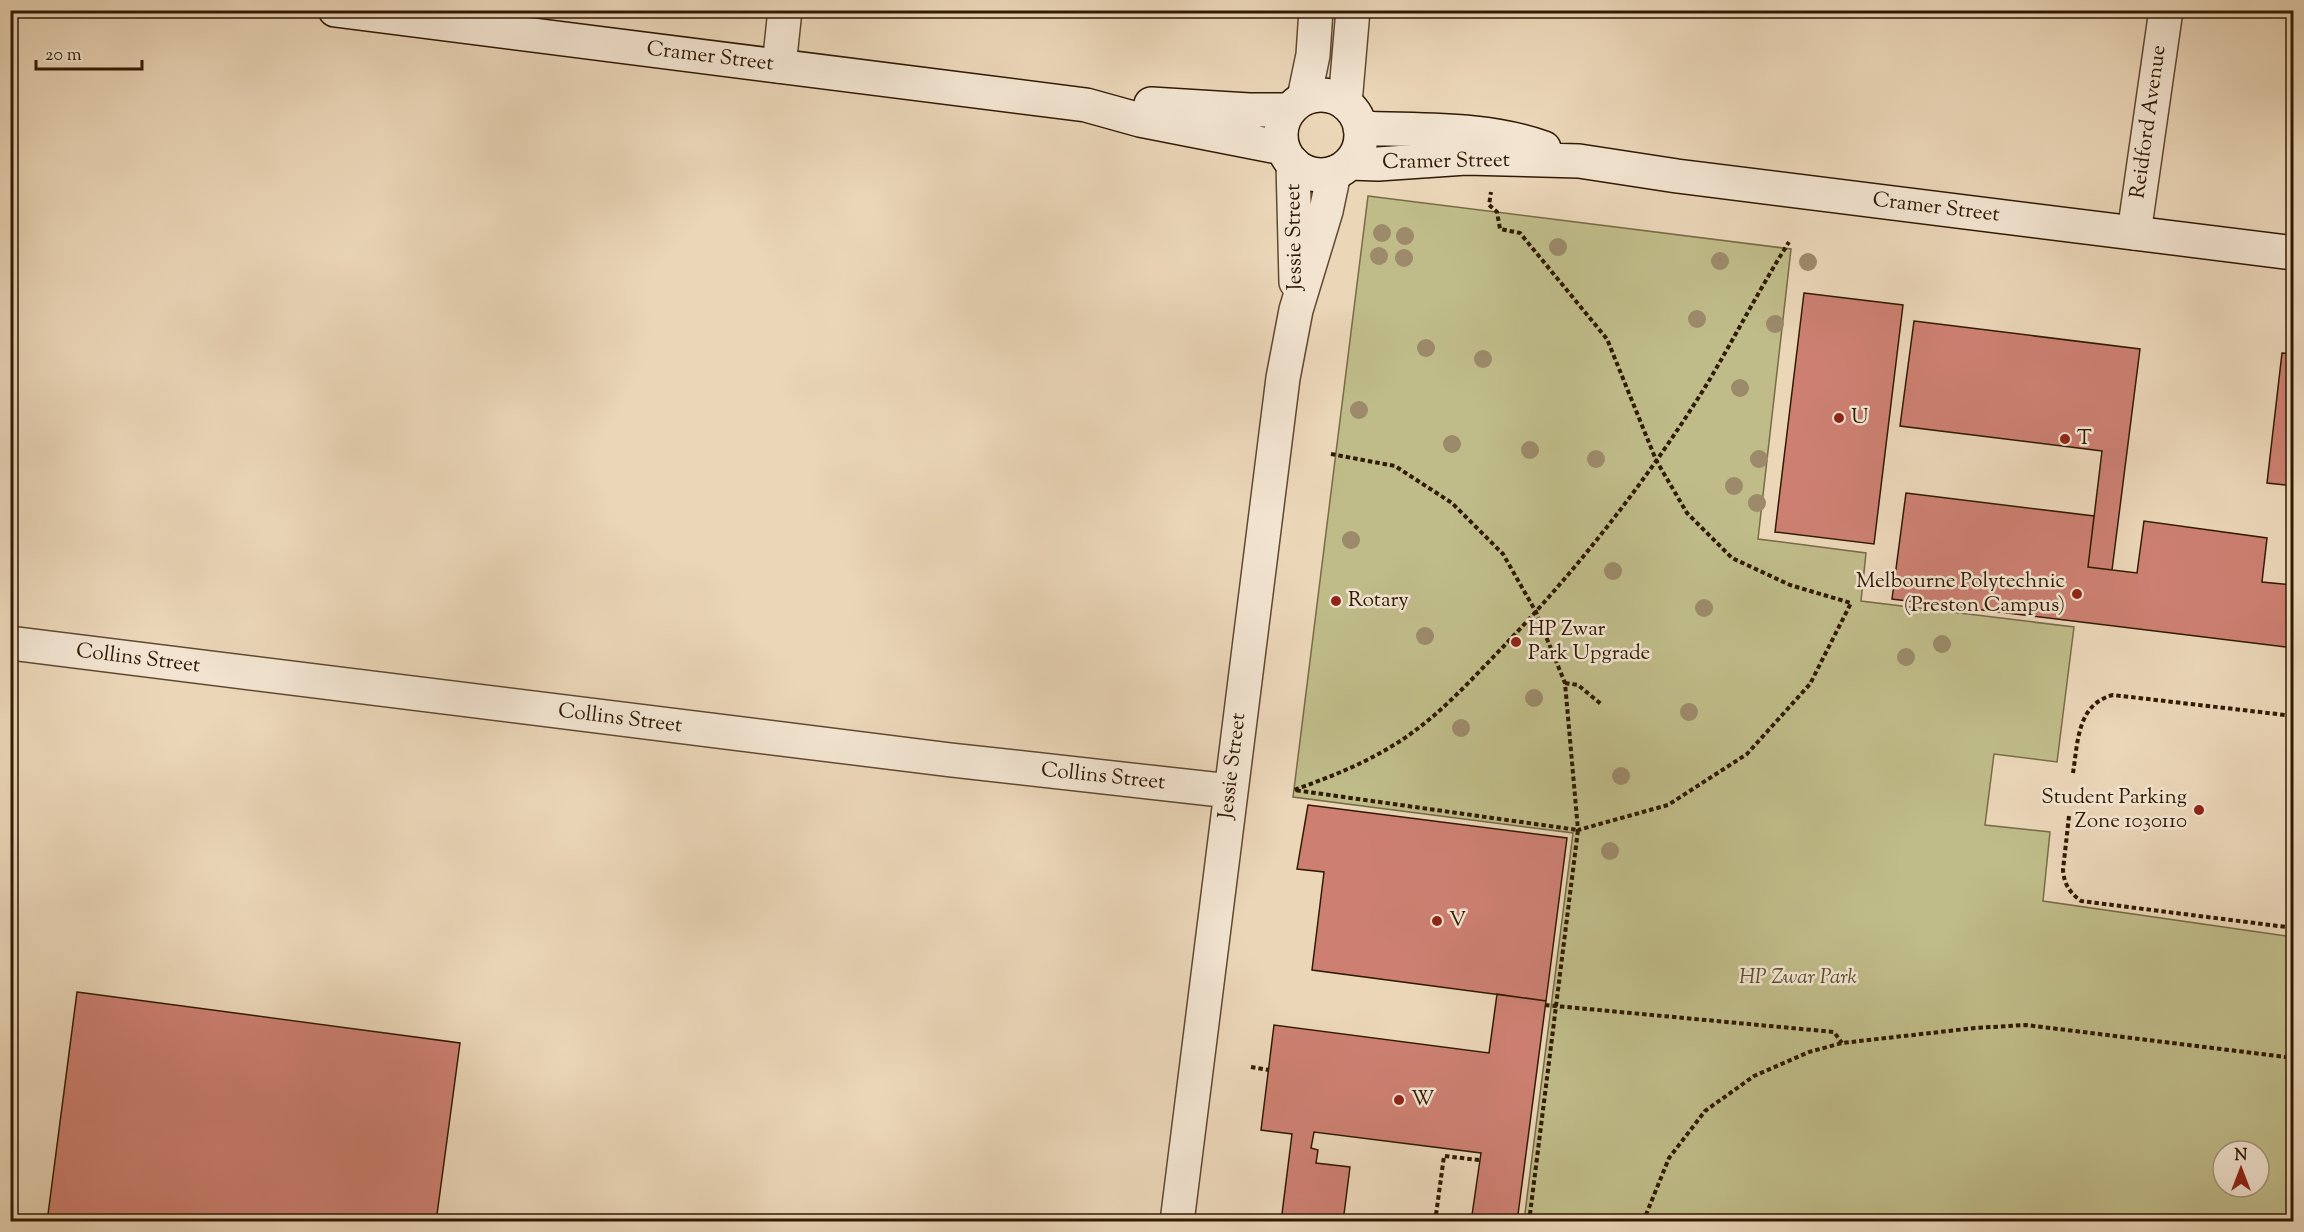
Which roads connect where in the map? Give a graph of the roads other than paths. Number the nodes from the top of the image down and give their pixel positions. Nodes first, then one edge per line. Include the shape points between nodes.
1 (335, 10) edge
2 (785, 10) edge
3 (1316, 10) edge
4 (1353, 10) edge
5 (2166, 10) edge
6 (428, 16) edge
7 (780, 66) junction
8 (1296, 104) junction
9 (1086, 105) junction
10 (1353, 116) junction
11 (1288, 155) junction
12 (1579, 161) junction
13 (1342, 168) junction
14 (2134, 233) junction
15 (2294, 253) edge
16 (1296, 310) junction
17 (10, 643) edge
18 (1230, 791) junction
19 (1177, 1221) edge

1 - 6 street, Cramer Street
2 - 7 street
3 - 8 street via 1313,55
4 - 10 street
5 - 14 street, Reidford Avenue
6 - 7 street, Cramer Street
7 - 9 street, Cramer Street
8 - 9 street, Cramer Street via 1248,110
8 - 10 street via 1325,95
8 - 11 street via 1281,128
9 - 11 street, Cramer Street
10 - 12 street, Cramer Street via 1497,135
10 - 13 street via 1359,147
11 - 13 street via 1312,174
11 - 16 street, Jessie Street
12 - 13 street, Cramer Street via 1466,158
12 - 14 street, Cramer Street
13 - 16 street, Jessie Street
14 - 15 street, Cramer Street
16 - 18 street, Jessie Street via 1283,378
17 - 18 street, Collins Street
18 - 19 street, Jessie Street

